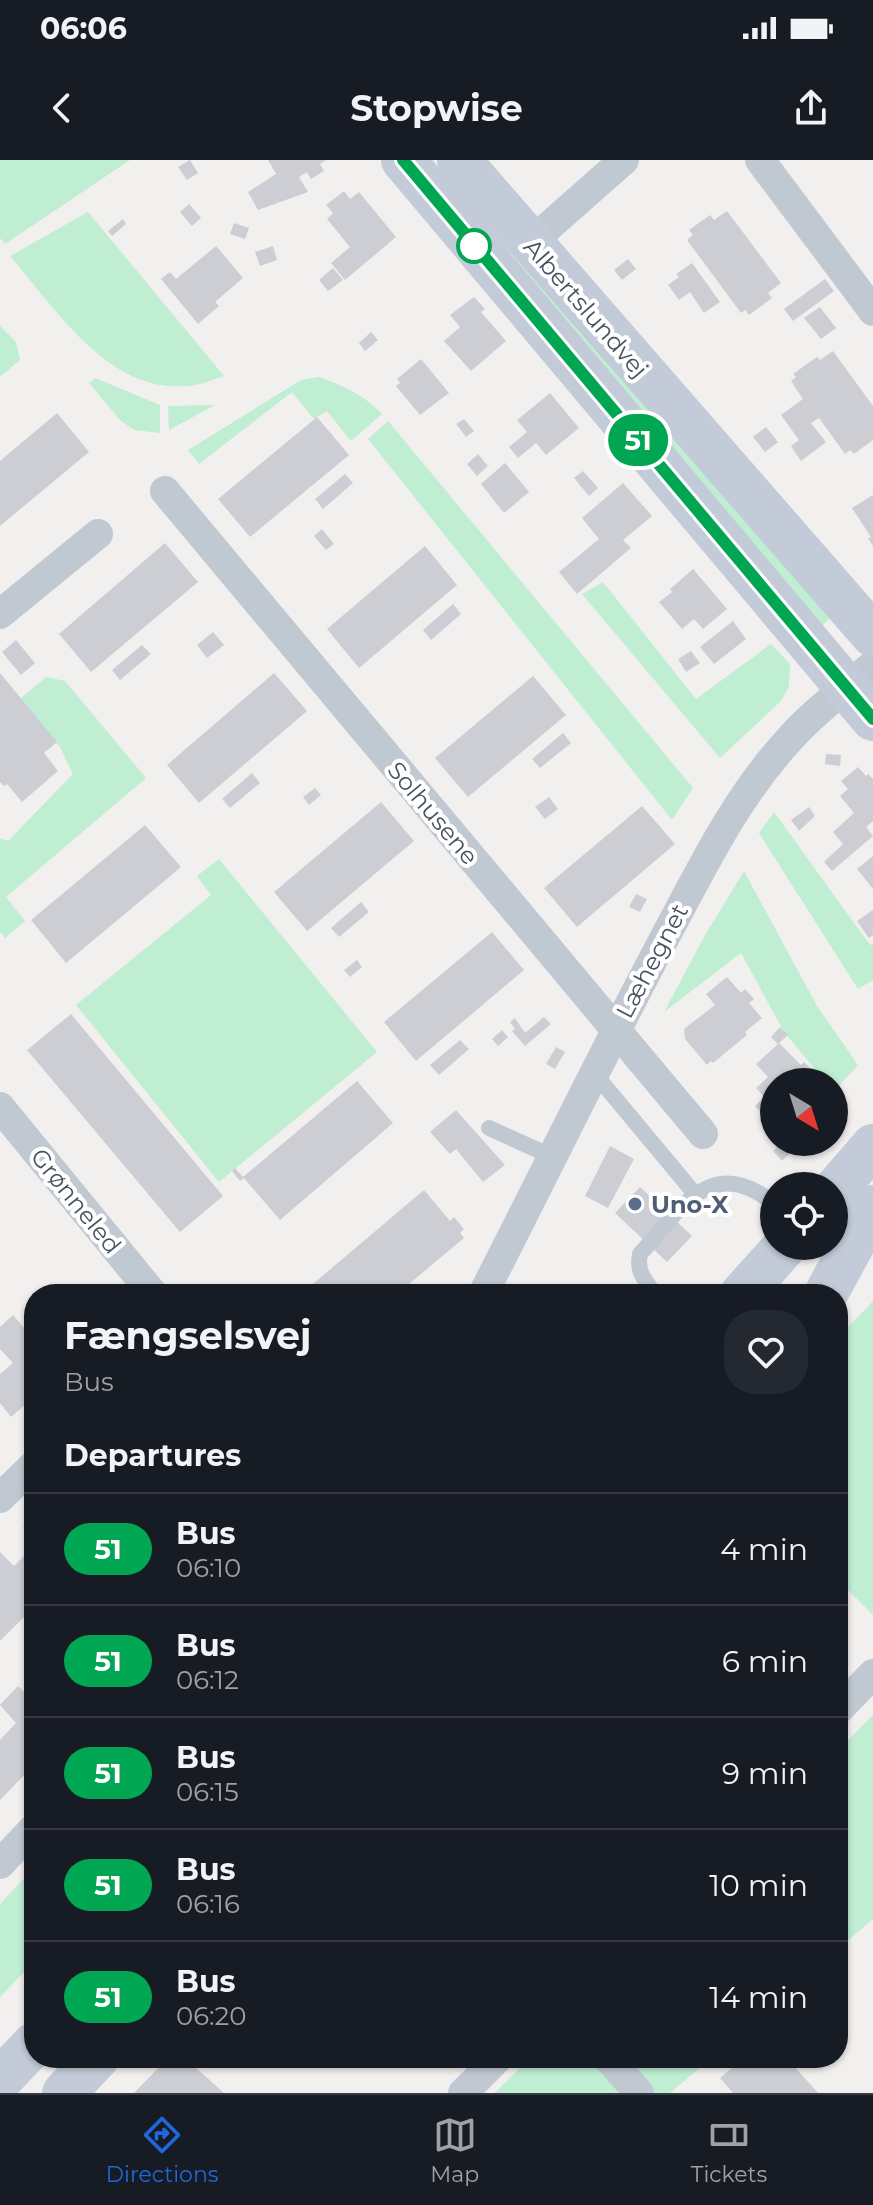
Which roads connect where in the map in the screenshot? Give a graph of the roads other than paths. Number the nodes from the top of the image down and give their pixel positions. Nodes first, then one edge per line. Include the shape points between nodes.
1 (403, 160) edge
2 (459, 160) edge
3 (624, 160) edge
4 (760, 160) edge
5 (530, 243) junction
6 (873, 311) edge
7 (165, 491) dead end
8 (98, 534) dead end
9 (0, 614) edge
10 (873, 635) edge
11 (864, 691) edge
12 (615, 1030) junction
13 (595, 1074) junction
14 (0, 1107) edge
15 (489, 1128) dead end
16 (703, 1134) dead end
17 (873, 1146) edge
18 (553, 1157) junction
19 (848, 1175) edge
20 (760, 1192) edge
21 (695, 1194) junction
22 (873, 1207) edge
23 (873, 1242) edge
24 (772, 1260) edge
25 (145, 1284) edge
26 (488, 1284) edge
27 (648, 1284) edge
28 (751, 1284) edge
29 (830, 1284) edge
30 (834, 1284) edge
31 (24, 1475) edge
32 (0, 1498) edge
33 (873, 1674) edge
34 (848, 1700) edge
35 (24, 1839) edge
36 (0, 1864) edge
37 (24, 2055) edge
38 (88, 2068) edge
39 (488, 2068) edge
40 (617, 2068) edge
41 (0, 2080) edge
42 (64, 2093) edge
43 (463, 2093) edge
44 (639, 2093) edge

1 - 11 street, Albertslundvej
2 - 5 street, Albertslundvej
3 - 5 street
4 - 6 street
5 - 10 street, Albertslundvej
7 - 12 street, Solhusene
8 - 9 street
11 - 12 street, Læhegnet via 785,743 748,792
12 - 13 street, Læhegnet
12 - 16 street, Solhusene
13 - 18 street, Læhegnet
13 - 21 lane
14 - 25 street, Grønneled
15 - 18 lane
17 - 19 street
18 - 26 street, Læhegnet
20 - 21 lane via 735,1183
21 - 27 lane via 640,1254 638,1264
22 - 29 street
23 - 30 street
24 - 28 street
31 - 32 street
33 - 34 street
35 - 36 street
37 - 41 street
38 - 42 street
39 - 43 street
40 - 44 street

